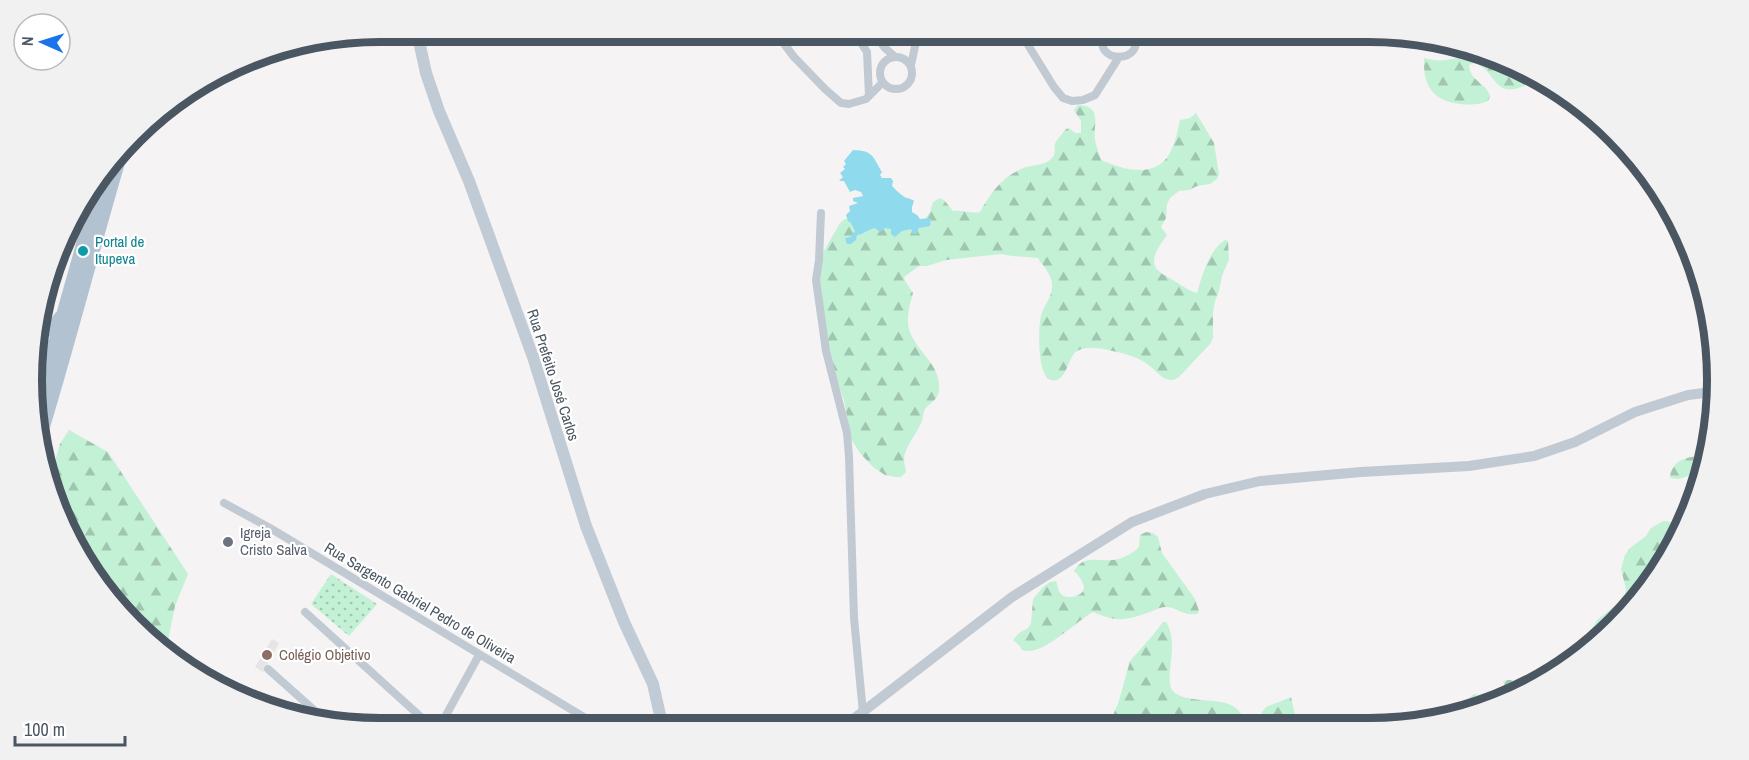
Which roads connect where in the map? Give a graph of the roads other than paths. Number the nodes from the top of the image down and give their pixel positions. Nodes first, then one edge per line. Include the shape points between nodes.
1 (419, 42) edge
2 (784, 42) edge
3 (860, 42) edge
4 (877, 42) edge
5 (882, 42) edge
6 (916, 42) joint
7 (1026, 42) edge
8 (1103, 42) edge
9 (1136, 42) edge
10 (1106, 51) junction
11 (896, 56) junction
12 (1119, 57) junction
13 (882, 64) junction
14 (910, 65) junction
15 (1106, 79) junction
16 (883, 82) junction
17 (869, 96) junction
18 (116, 169) edge
19 (93, 201) edge
20 (821, 213) dead end
21 (62, 316) junction
22 (46, 330) edge
23 (43, 360) edge
24 (48, 372) junction
25 (42, 390) edge
26 (1706, 393) edge
27 (45, 421) edge
28 (224, 503) dead end
29 (304, 612) dead end
30 (479, 655) junction
31 (268, 669) dead end
32 (317, 712) edge
33 (863, 713) junction
34 (422, 718) edge
35 (444, 718) edge
36 (585, 718) edge
37 (661, 718) edge
38 (856, 718) edge

1 - 37 main road, Rua Prefeito José Carlos via 439,111 470,181 533,357 586,526 653,684
2 - 17 street via 841,103 858,102
3 - 17 street via 867,52
4 - 13 street
5 - 11 street
6 - 11 street
6 - 14 street
7 - 15 street via 1062,98 1089,98
8 - 10 street
9 - 12 street via 1134,49
10 - 12 street
10 - 15 street
11 - 13 street
11 - 14 street
12 - 15 street
13 - 16 street
14 - 16 street via 911,80 903,87 892,88
16 - 17 street
18 - 27 main road
19 - 21 main road
20 - 33 street via 816,280 826,351 847,433 854,618
21 - 22 main road
21 - 24 main road
23 - 24 main road
24 - 25 main road
26 - 33 street via 1635,412 1575,442 1534,456 1469,466 1260,481 1205,494 1132,522 1012,597
28 - 30 street, Rua Sargento Gabriel Pedro de Oliveira
29 - 34 street
30 - 35 street
30 - 36 street, Rua Sargento Gabriel Pedro de Oliveira
31 - 32 street
33 - 38 street

